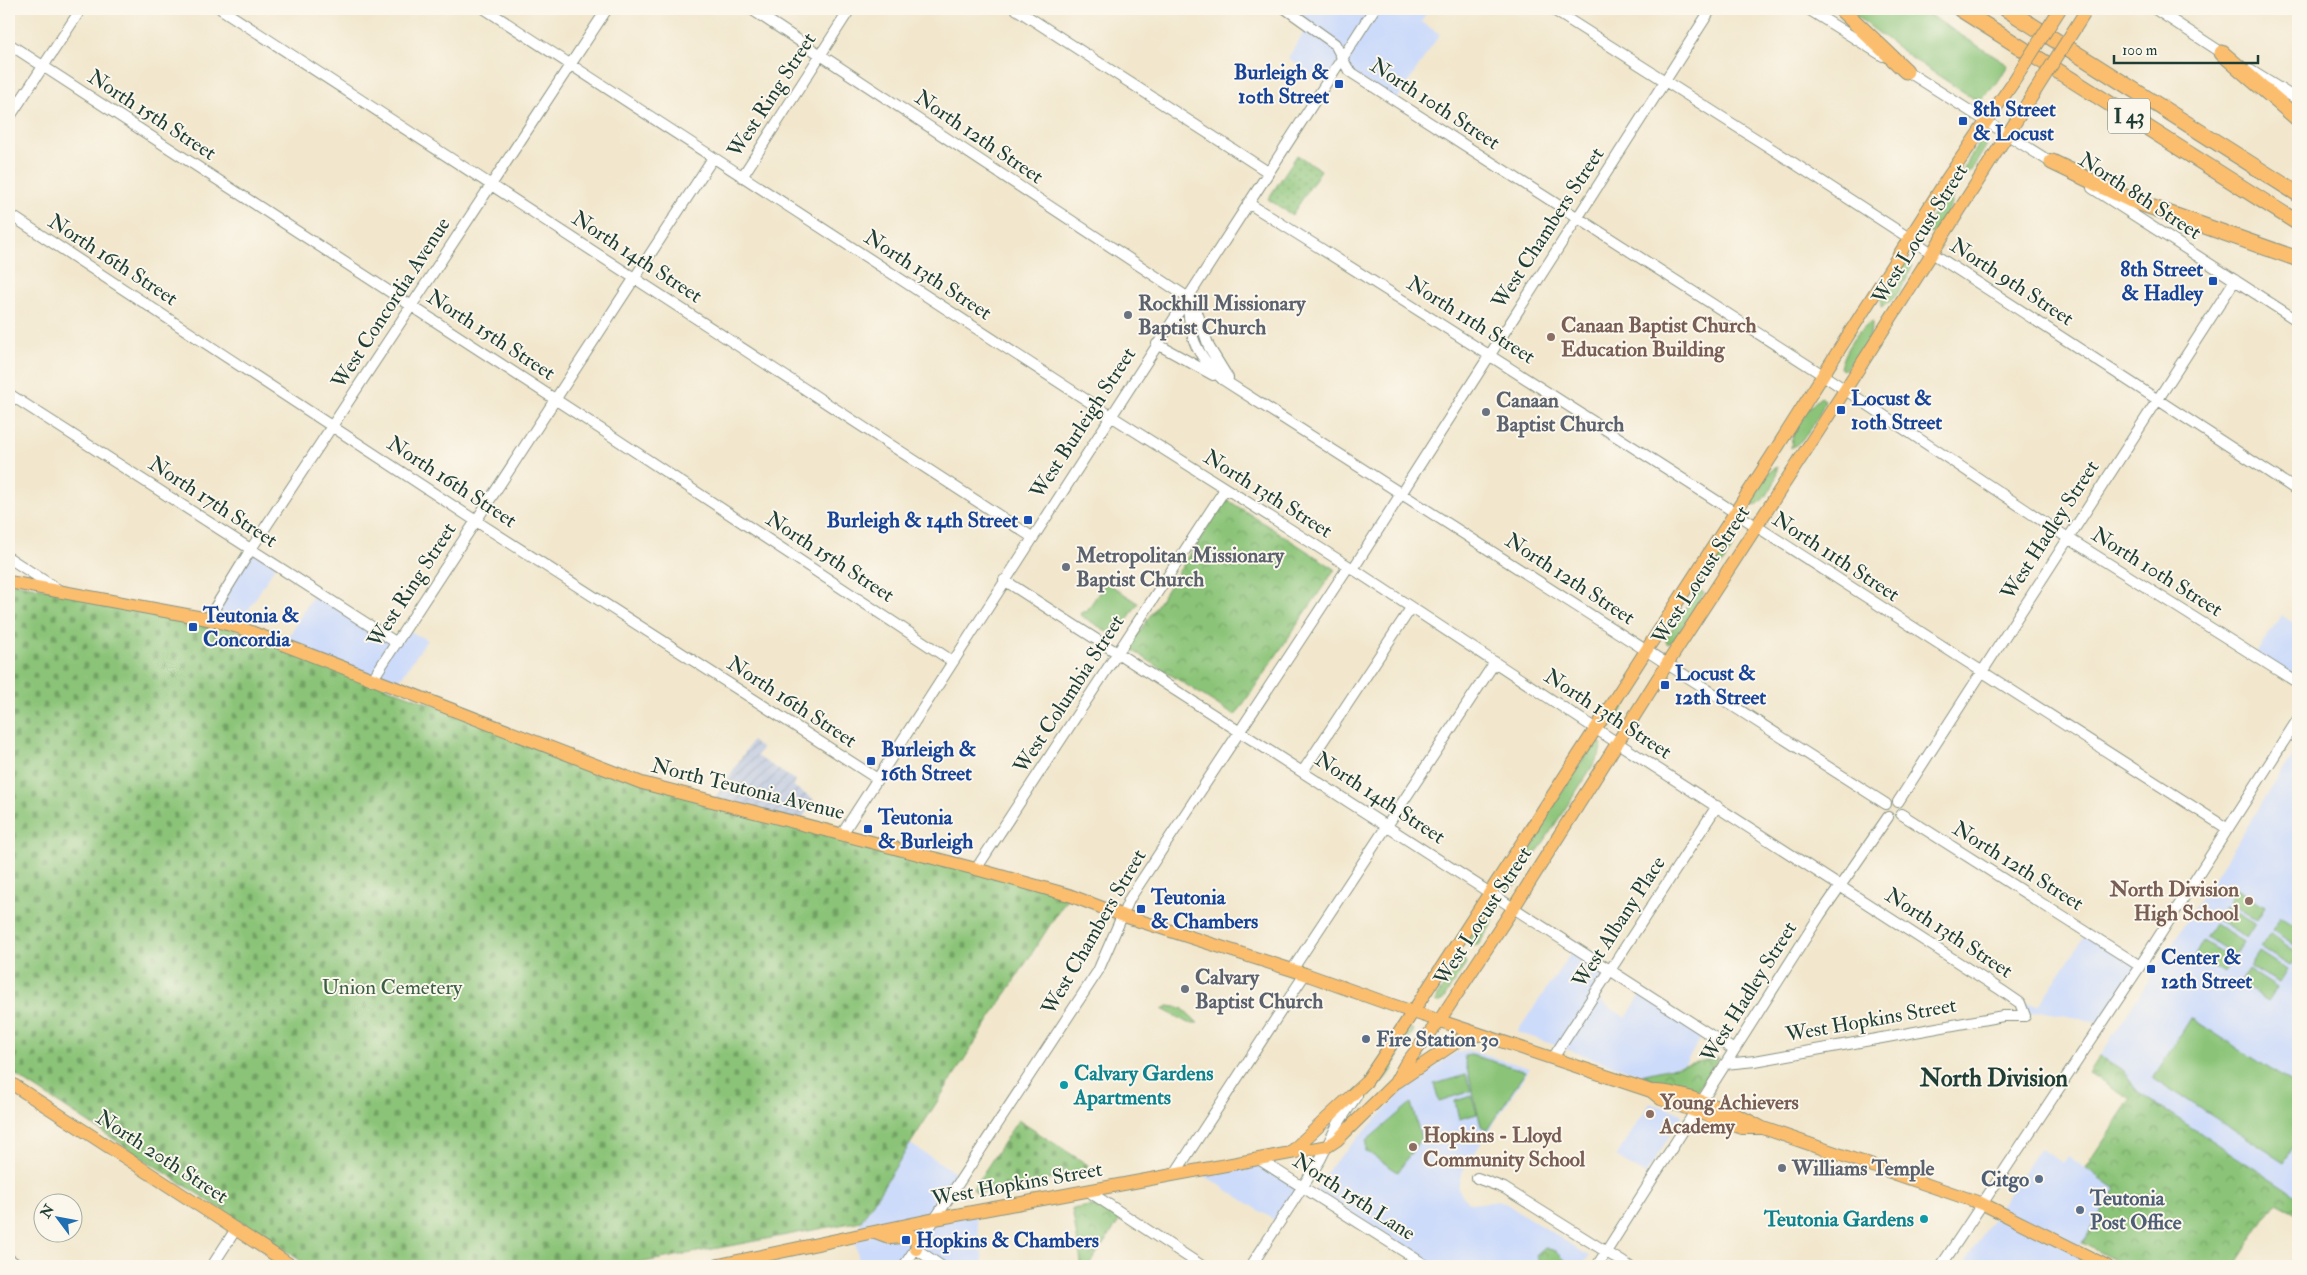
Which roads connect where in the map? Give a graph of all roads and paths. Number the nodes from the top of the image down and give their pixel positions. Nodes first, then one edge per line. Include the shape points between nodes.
1 (81, 9) edge
2 (220, 9) edge
3 (485, 9) edge
4 (607, 9) edge
5 (751, 9) edge
6 (850, 9) edge
7 (1016, 9) edge
8 (1286, 9) edge
9 (1374, 9) edge
10 (1552, 9) edge
11 (1710, 9) edge
12 (1808, 9) edge
13 (1841, 9) edge
14 (1960, 9) edge
15 (2006, 9) edge
16 (2060, 9) edge
17 (2155, 9) edge
18 (2085, 11) edge
19 (9, 44) edge
20 (2222, 53) junction
21 (820, 55) junction
22 (1342, 57) junction
23 (570, 65) junction
24 (43, 66) junction
25 (1906, 71) junction
26 (1664, 81) junction
27 (2298, 100) edge
28 (9, 118) edge
29 (2298, 119) edge
30 (1986, 121) junction
31 (2007, 134) junction
32 (713, 158) junction
33 (2052, 162) junction
34 (1268, 172) junction
35 (742, 177) junction
36 (491, 184) junction
37 (2298, 194) edge
38 (1248, 203) junction
39 (9, 214) edge
40 (1576, 218) junction
41 (2298, 223) edge
42 (1909, 238) junction
43 (1931, 252) junction
44 (2298, 259) edge
45 (635, 279) junction
46 (2235, 280) junction
47 (1187, 297) junction
48 (412, 306) junction
49 (2298, 321) edge
50 (1157, 344) junction
51 (1490, 354) junction
52 (1823, 375) junction
53 (1222, 380) junction
54 (1233, 385) junction
55 (1845, 390) junction
56 (9, 394) edge
57 (555, 399) junction
58 (2157, 400) junction
59 (1111, 416) junction
60 (332, 426) junction
61 (1225, 489) junction
62 (2298, 492) edge
63 (1402, 493) junction
64 (1734, 513) junction
65 (476, 521) junction
66 (1755, 527) junction
67 (1032, 537) junction
68 (2068, 538) junction
69 (251, 549) junction
70 (9, 558) edge
71 (1350, 568) junction
72 (1004, 580) junction
73 (9, 582) edge
74 (60, 591) junction
75 (1411, 608) junction
76 (208, 619) junction
77 (397, 642) junction
78 (1646, 650) junction
79 (1118, 653) junction
80 (952, 660) junction
81 (1496, 662) junction
82 (1667, 664) junction
83 (1980, 672) junction
84 (372, 680) junction
85 (2298, 683) edge
86 (2298, 719) edge
87 (1596, 729) junction
88 (1240, 731) junction
89 (1619, 743) junction
90 (1303, 771) junction
91 (876, 778) junction
92 (1898, 802) junction
93 (1886, 804) junction
94 (1717, 806) junction
95 (1902, 814) junction
96 (1888, 817) junction
97 (1388, 825) junction
98 (2228, 829) junction
99 (842, 834) junction
100 (976, 868) junction
101 (1841, 885) junction
102 (1491, 892) junction
103 (1514, 907) junction
104 (1121, 915) junction
105 (2140, 966) junction
106 (1292, 970) junction
107 (1610, 970) junction
108 (1305, 974) junction
109 (1413, 1012) junction
110 (2025, 1016) joint
111 (1439, 1020) junction
112 (1480, 1034) junction
113 (1734, 1050) junction
114 (1554, 1058) junction
115 (1725, 1064) junction
116 (9, 1082) edge
117 (1366, 1082) junction
118 (1395, 1084) junction
119 (1700, 1107) junction
120 (1328, 1146) junction
121 (1291, 1152) junction
122 (1260, 1160) junction
123 (1174, 1175) junction
124 (1477, 1178) dead end
125 (1303, 1186) junction
126 (1088, 1191) junction
127 (1982, 1204) junction
128 (935, 1219) junction
129 (236, 1229) junction
130 (875, 1232) junction
131 (916, 1249) junction
132 (1607, 1252) junction
133 (9, 1260) edge
134 (2298, 1260) edge
135 (19, 1266) edge
136 (212, 1266) edge
137 (292, 1266) edge
138 (714, 1266) edge
139 (904, 1266) edge
140 (941, 1266) edge
141 (1202, 1266) edge
142 (1251, 1266) edge
143 (1427, 1266) edge
144 (1597, 1266) edge
145 (1629, 1266) edge
146 (1941, 1266) edge
147 (2107, 1266) edge
148 (2295, 1266) edge

1 - 24 street
2 - 36 street, North 14th Street
3 - 23 street, North 13th Street
4 - 23 street, West Concordia Avenue
5 - 21 street, North 12th Street
6 - 21 street, West Ring Street
7 - 34 street
8 - 22 street, North 10th Street via 1335,44
9 - 22 street, West Burleigh Street
10 - 26 street, North 9th Street
11 - 26 street, West Chambers Street
12 - 25 street, North 8th Street
13 - 25 highway
14 - 41 highway, I 43
15 - 37 highway, I 43
16 - 30 main road, West Locust Street, bridge
17 - 20 street
18 - 31 main road, West Locust Street, bridge
19 - 24 street, North 15th Street
20 - 27 street
20 - 29 highway
21 - 35 street, West Ring Street
21 - 47 street, North 12th Street
22 - 34 street, West Burleigh Street
22 - 40 street, North 10th Street via 1348,71
23 - 32 street, North 13th Street
23 - 36 street, West Concordia Avenue
24 - 28 street
24 - 48 street, North 15th Street
25 - 30 street, North 8th Street
26 - 40 street, West Chambers Street
26 - 42 street, North 9th Street
30 - 31 street, North 8th Street
30 - 42 main road, West Locust Street
31 - 33 street, North 8th Street
31 - 43 main road, West Locust Street
32 - 35 street, North 13th Street
32 - 45 street, West Ring Street
33 - 44 highway via 2131,200
33 - 46 street, North 8th Street
34 - 38 street, West Burleigh Street
35 - 59 street, North 13th Street
36 - 45 street, North 14th Street
36 - 48 street, West Concordia Avenue
38 - 47 street, West Burleigh Street
38 - 51 street, North 11th Street
39 - 60 street, North 16th Street
40 - 51 street, West Chambers Street
40 - 52 street, North 10th Street
42 - 43 street, North 9th Street
42 - 52 main road, West Locust Street
43 - 55 main road, West Locust Street
43 - 58 street, North 9th Street
45 - 57 street, West Ring Street
45 - 67 street, North 14th Street
46 - 49 street, North 8th Street
46 - 58 street, West Hadley Street
47 - 50 street, West Burleigh Street
47 - 53 street, North 12th Street via 1195,345 1208,366
47 - 54 street, North 12th Street via 1197,312 1209,347
48 - 57 street, North 15th Street
48 - 60 street, West Concordia Avenue
50 - 53 street
50 - 59 street, West Burleigh Street
51 - 63 street, West Chambers Street
51 - 64 street, North 11th Street
52 - 55 street, North 10th Street
52 - 64 main road, West Locust Street
53 - 54 street, North 12th Street
54 - 63 street, North 12th Street
55 - 66 main road, West Locust Street
55 - 68 street, North 10th Street
56 - 69 street, North 17th Street
57 - 65 street, West Ring Street
57 - 80 street, North 15th Street
58 - 62 street, North 9th Street
58 - 68 street, West Hadley Street
59 - 61 street, North 13th Street
59 - 67 street, West Burleigh Street
60 - 65 street, North 16th Street
60 - 69 street, West Concordia Avenue
61 - 71 street, North 13th Street
61 - 79 street, West Columbia Street
63 - 71 street, West Chambers Street
63 - 78 street, North 12th Street
64 - 66 street, North 11th Street
64 - 78 main road, West Locust Street
65 - 77 street, West Ring Street
65 - 91 street, North 16th Street
66 - 82 main road, West Locust Street
66 - 83 street, North 11th Street
67 - 72 street, West Burleigh Street
68 - 83 street, West Hadley Street
68 - 85 street, North 10th Street
69 - 76 street, West Concordia Avenue
69 - 77 street, North 17th Street
70 - 74 street
71 - 75 street, North 13th Street
71 - 88 street, West Chambers Street
72 - 79 street, North 14th Street
72 - 80 street, West Burleigh Street
73 - 74 main road, North Teutonia Avenue
74 - 76 main road, North Teutonia Avenue
75 - 81 street, North 13th Street
75 - 90 street
76 - 84 main road, North Teutonia Avenue via 238,627
77 - 84 street, West Ring Street
78 - 82 street, North 12th Street
78 - 87 main road, West Locust Street
79 - 88 street, North 14th Street
79 - 100 street, West Columbia Street
80 - 91 street, West Burleigh Street
81 - 87 street, North 13th Street
81 - 97 street
82 - 89 main road, West Locust Street
82 - 93 street, North 12th Street
83 - 92 street, West Hadley Street
83 - 98 street, North 11th Street
84 - 99 main road, North Teutonia Avenue via 642,783
86 - 98 street
87 - 89 street, North 13th Street
87 - 102 main road, West Locust Street
88 - 90 street, North 14th Street
88 - 104 street, West Chambers Street
89 - 94 street, North 13th Street
89 - 103 main road, West Locust Street
90 - 97 street, North 14th Street
91 - 99 street, West Burleigh Street
92 - 93 street via 1892,800
92 - 95 street
93 - 96 street
94 - 101 street, North 13th Street
94 - 107 street, West Albany Place
95 - 96 street
95 - 105 street, North 12th Street
96 - 101 street, West Hadley Street
97 - 102 street, North 14th Street
97 - 106 street
98 - 105 street
99 - 100 main road, North Teutonia Avenue
100 - 104 main road, North Teutonia Avenue via 1068,895
101 - 110 street, North 13th Street via 2015,999
101 - 113 street, West Hadley Street
102 - 103 street, North 14th Street
102 - 109 main road, West Locust Street
103 - 107 street, North 14th Street
103 - 111 main road, West Locust Street
104 - 106 main road, North Teutonia Avenue
104 - 128 street, West Chambers Street via 1098,971
105 - 127 street
106 - 108 main road, North Teutonia Avenue
107 - 113 street, North 14th Street
107 - 114 street, West Albany Place
108 - 109 main road, North Teutonia Avenue
108 - 123 street
109 - 111 main road, North Teutonia Avenue
109 - 117 main road, West Locust Street
110 - 115 street, West Hopkins Street via 2003,1016 1755,1062
111 - 112 main road, North Teutonia Avenue
111 - 118 main road, West Locust Street via 1405,1065
112 - 114 main road, North Teutonia Avenue
112 - 118 main road via 1464,1037
113 - 115 street, West Hadley Street
114 - 119 main road, North Teutonia Avenue via 1651,1091 1661,1100
115 - 119 street, West Hadley Street
116 - 129 main road, North 20th Street
117 - 120 street, West Locust Street via 1338,1124
117 - 121 main road
118 - 120 main road, West Locust Street
119 - 127 main road, North Teutonia Avenue via 1742,1128 1762,1128
119 - 132 street, West Hadley Street
120 - 121 main road, West Hopkins Street
120 - 125 street, West Locust Street
121 - 122 main road, West Hopkins Street
122 - 123 main road, West Hopkins Street
122 - 125 street, North 15th Lane
123 - 126 main road, West Hopkins Street
124 - 132 street via 1504,1188
125 - 142 street, West Locust Street
125 - 143 street, North 15th Lane
126 - 128 main road, West Hopkins Street
126 - 141 street
127 - 146 street
127 - 147 main road, North Teutonia Avenue
128 - 130 main road, West Hopkins Street
128 - 131 street, West Chambers Street
129 - 136 street
129 - 137 main road, North 20th Street
130 - 131 main road via 891,1238 913,1236
130 - 138 main road, West Hopkins Street
131 - 139 street, West Chambers Street
131 - 140 street
132 - 144 street, West Hadley Street
132 - 145 street
133 - 135 street
134 - 148 street

